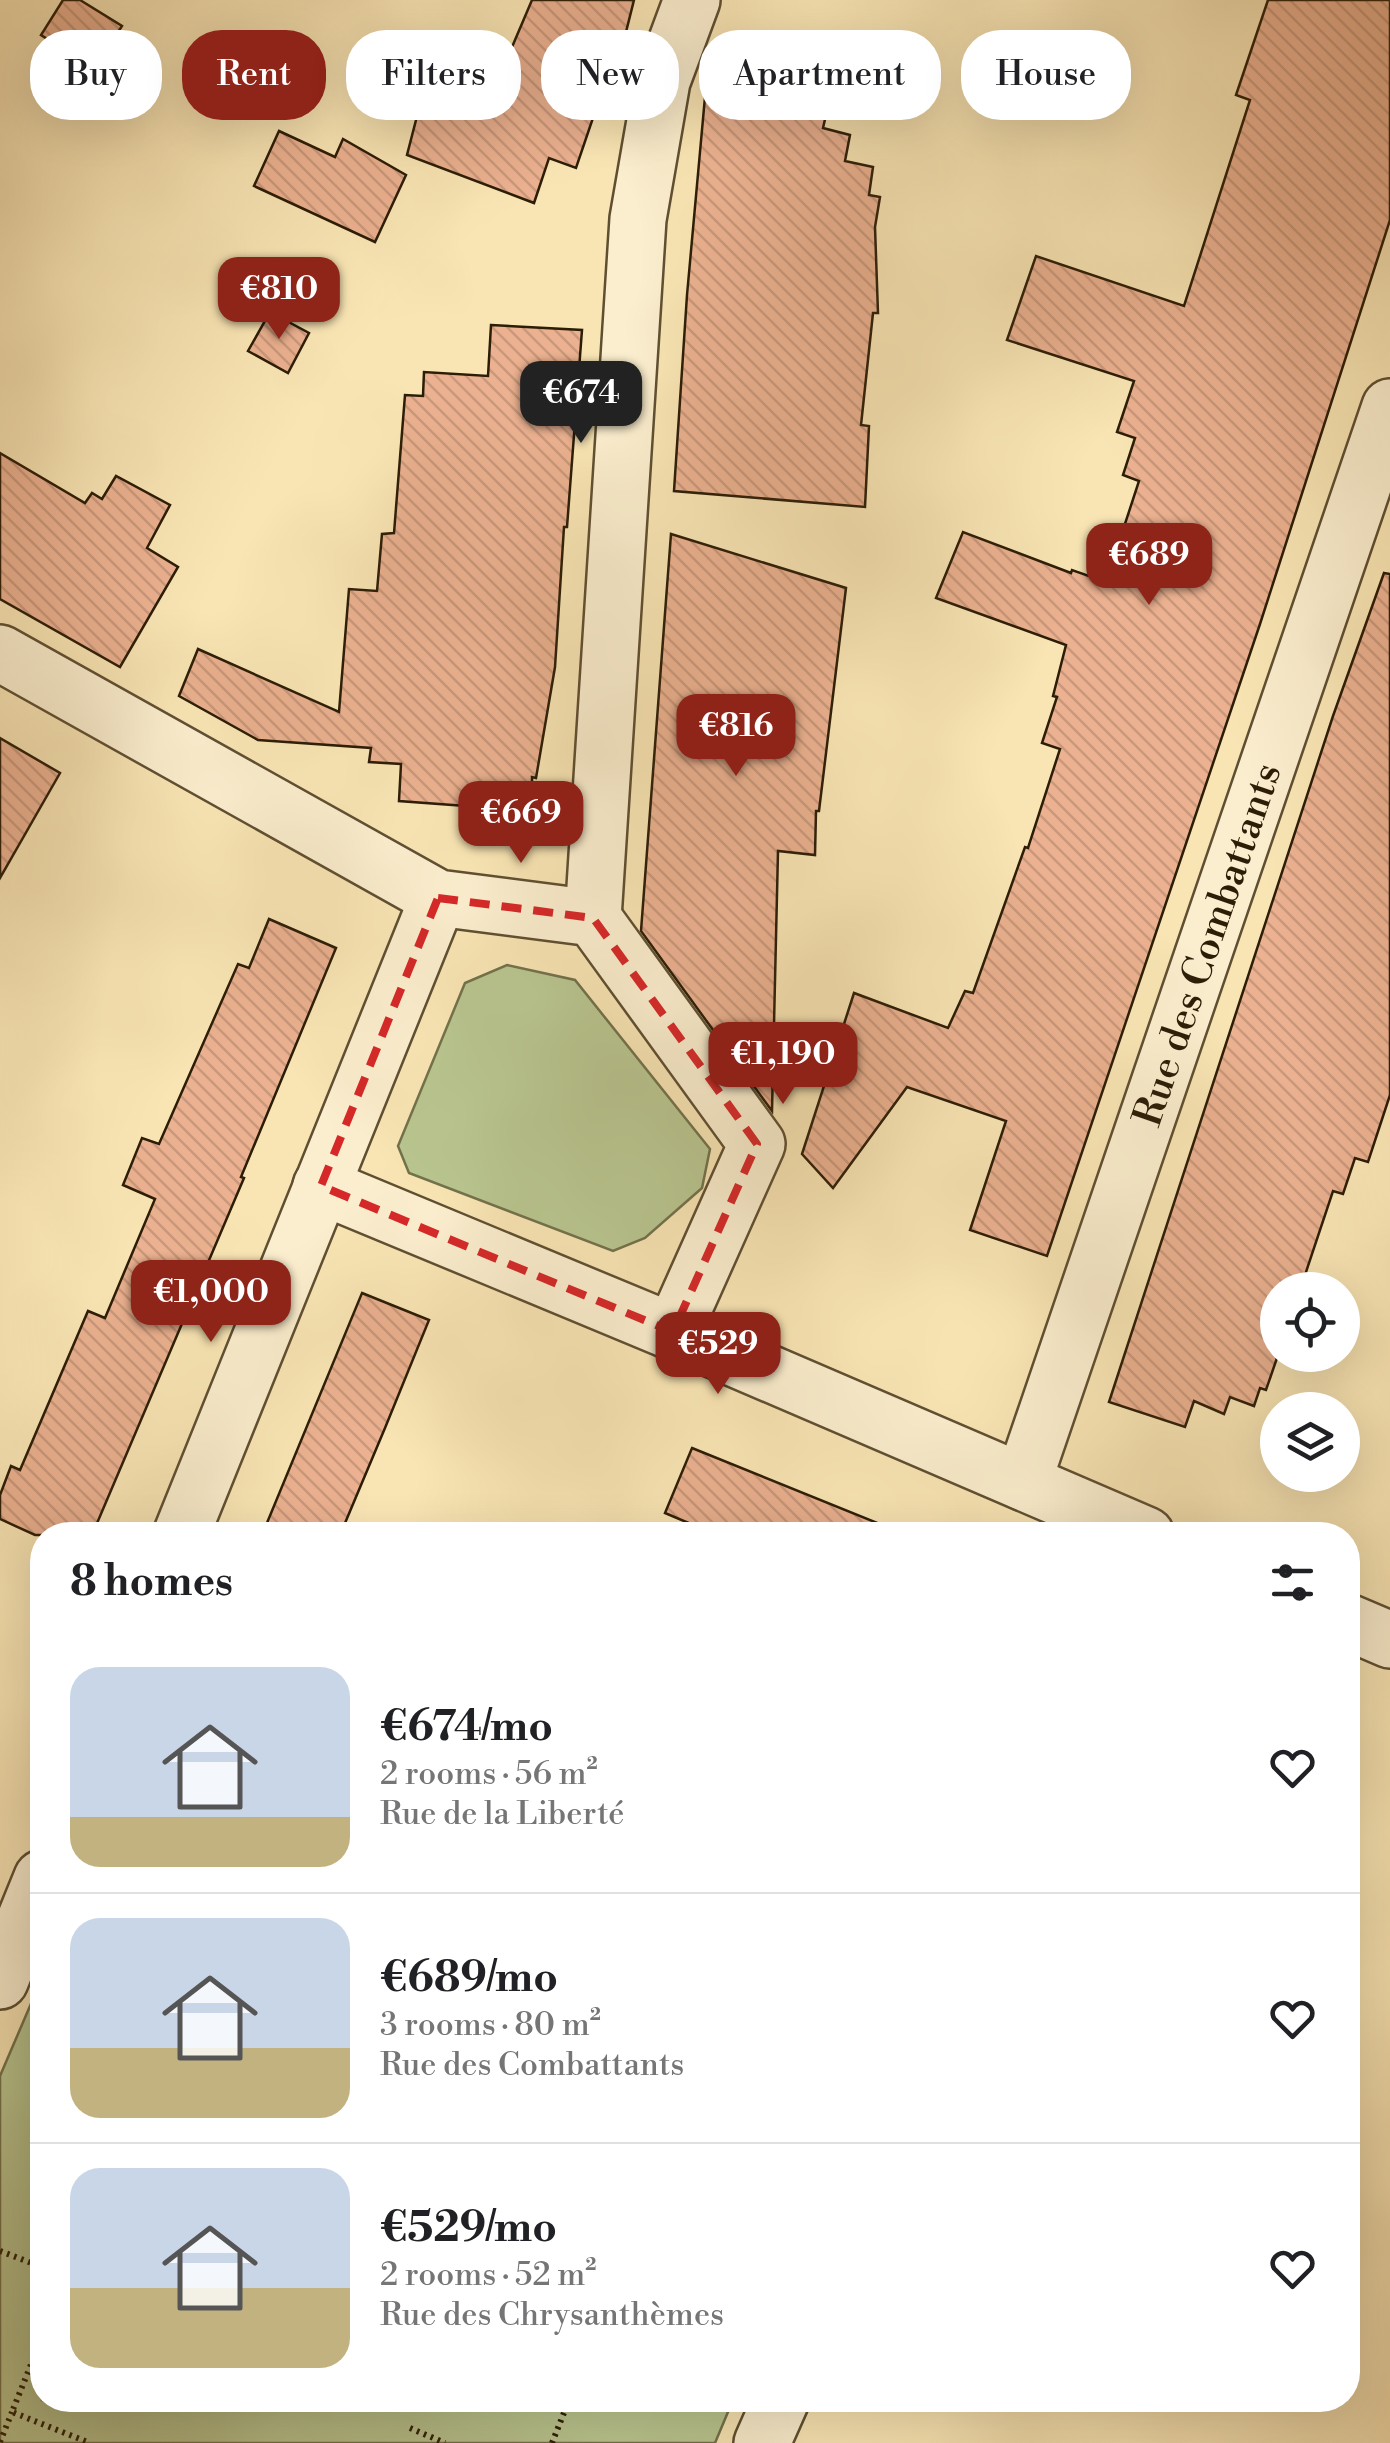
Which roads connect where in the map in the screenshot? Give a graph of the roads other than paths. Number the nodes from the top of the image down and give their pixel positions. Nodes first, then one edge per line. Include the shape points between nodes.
1 (692, 0) edge
2 (1390, 407) edge
3 (0, 653) edge
4 (438, 898) junction
5 (593, 918) junction
6 (321, 1186) junction
7 (673, 1332) junction
8 (1023, 1482) junction
9 (186, 1522) edge
10 (1116, 1522) edge
11 (1360, 1627) edge
12 (1390, 1640) edge
13 (30, 1921) edge
14 (21, 1954) edge
15 (776, 2412) edge
16 (762, 2443) edge

1 - 5 street via 662,81 638,219
2 - 8 street, Rue des Combattants
3 - 4 street
4 - 5 street
4 - 6 street
5 - 7 street via 757,1144
6 - 7 street
6 - 9 street
7 - 8 street
8 - 10 street
11 - 12 street
13 - 14 street
15 - 16 street

